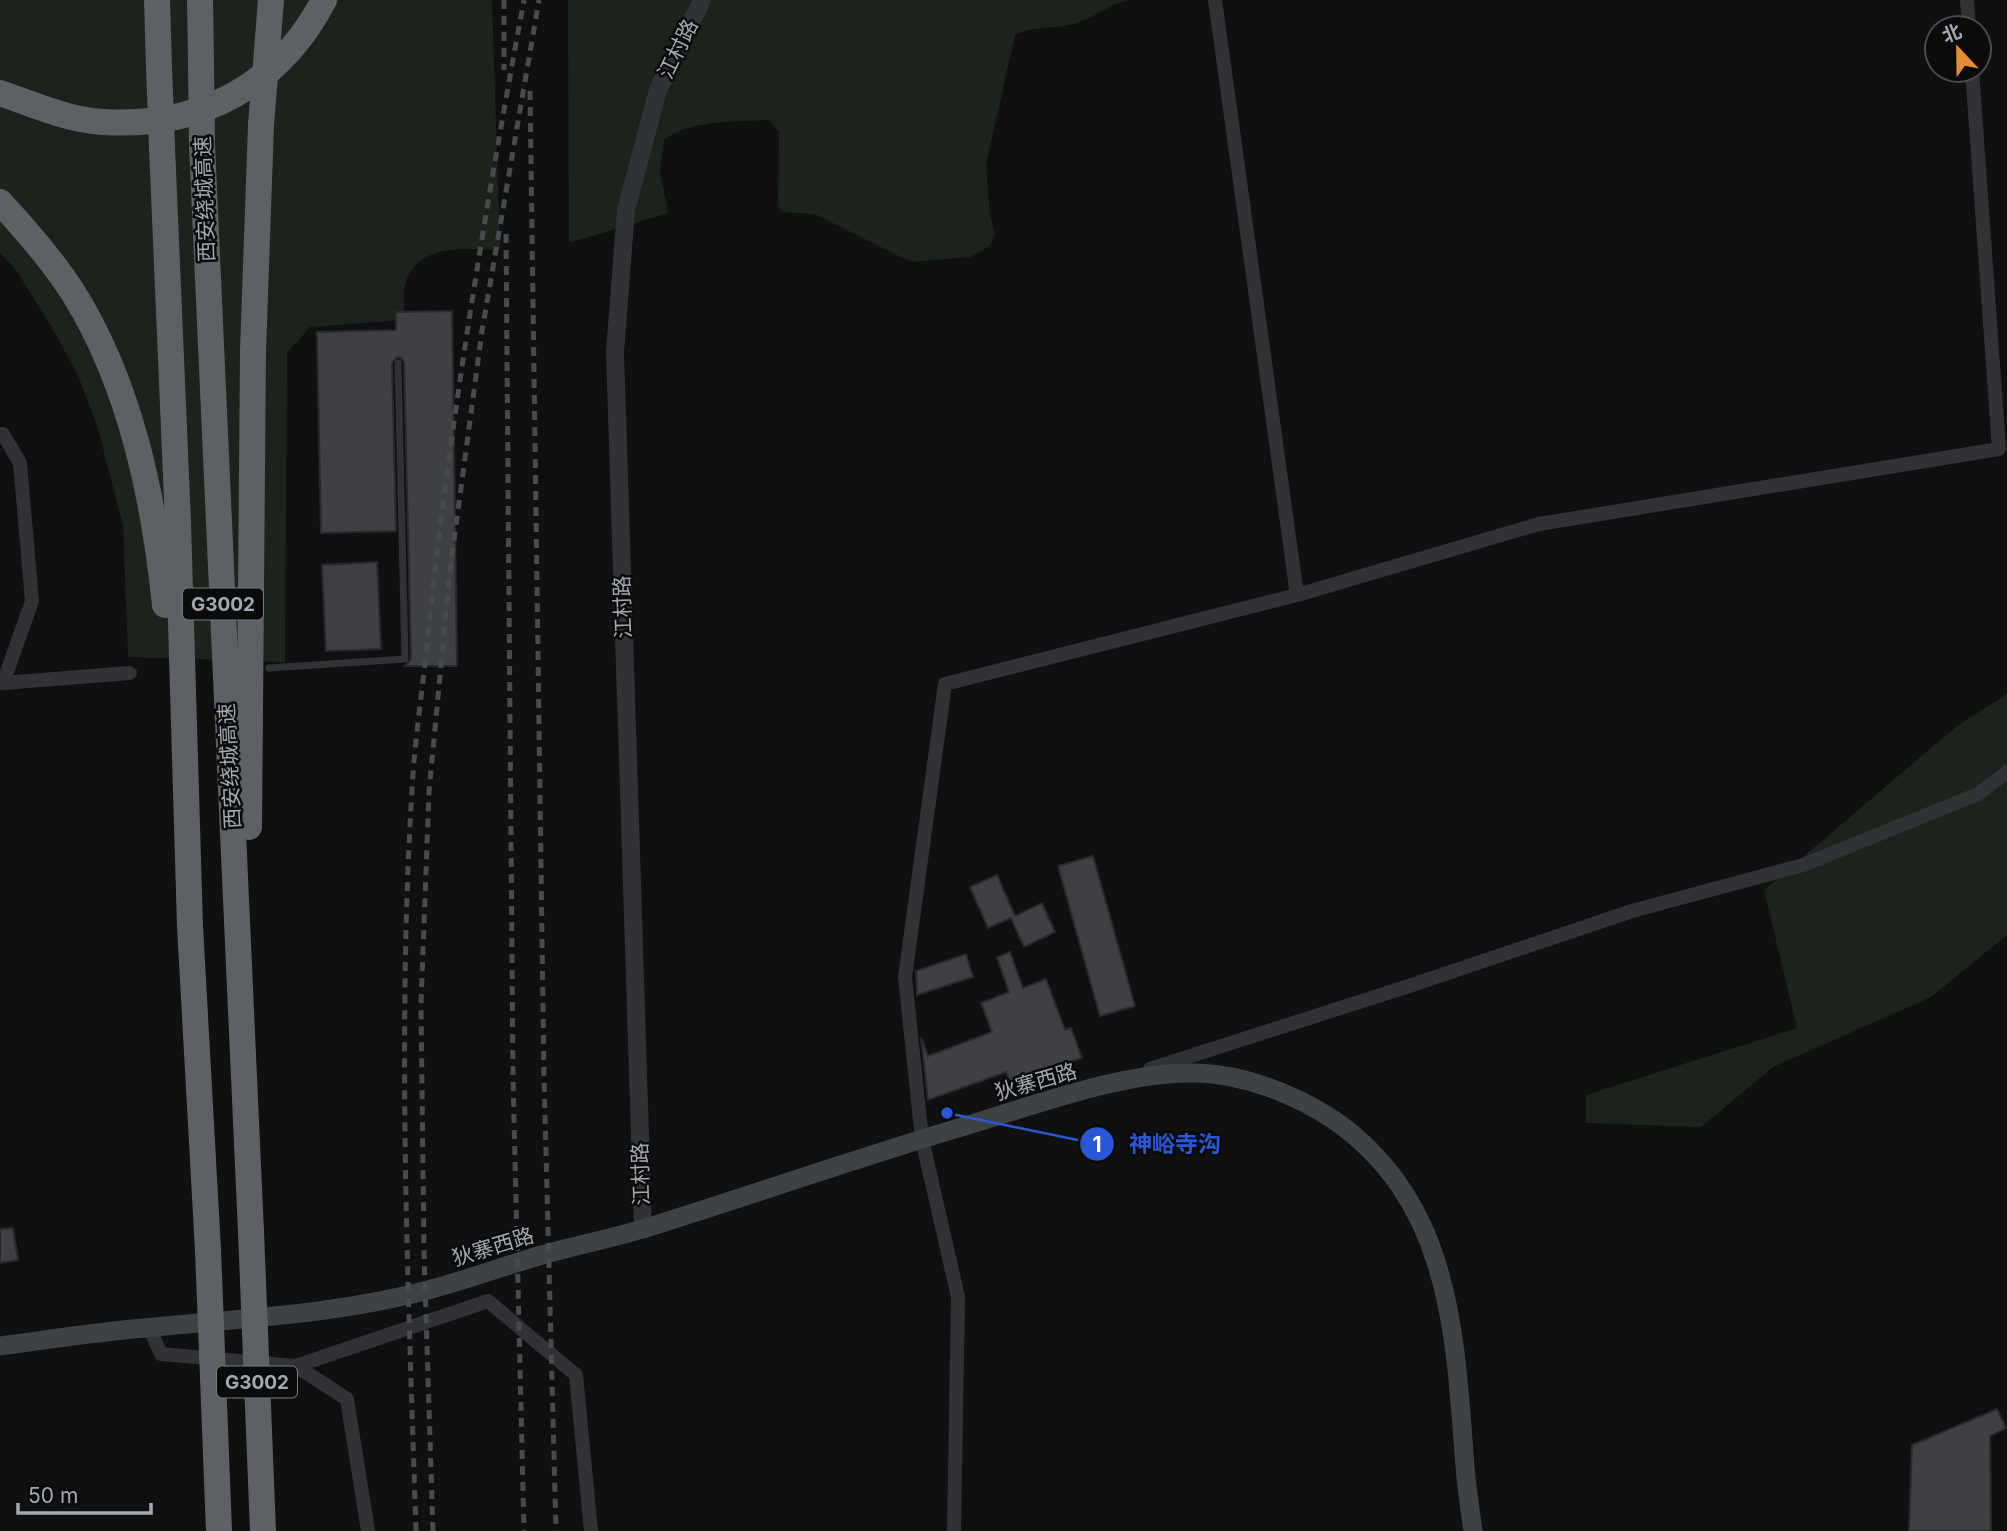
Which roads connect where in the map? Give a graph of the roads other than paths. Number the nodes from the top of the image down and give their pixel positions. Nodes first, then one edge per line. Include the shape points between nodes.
1 (157, 0) edge
2 (200, 0) edge
3 (271, 0) edge
4 (324, 0) edge
5 (702, 0) edge
6 (1215, 0) edge
7 (1973, 84) edge
8 (0, 93) edge
9 (0, 202) edge
10 (398, 363) dead end
11 (0, 435) edge
12 (1297, 595) junction
13 (269, 668) dead end
14 (130, 673) dead end
15 (2007, 772) edge
16 (185, 791) junction
17 (244, 1064) junction
18 (1079, 1092) junction
19 (922, 1139) junction
20 (643, 1229) junction
21 (149, 1327) junction
22 (0, 1332) edge
23 (0, 1346) edge
24 (296, 1366) junction
25 (219, 1531) edge
26 (263, 1531) edge
27 (368, 1531) edge
28 (591, 1531) edge
29 (954, 1531) edge
30 (1473, 1531) edge

1 - 16 highway, 西安绕城高速 / G3002, bridge
2 - 17 highway, 西安绕城高速 / G3002, bridge via 202,145
3 - 17 highway, bridge via 261,125 253,351
4 - 8 highway via 311,24 272,69 219,103 190,114 102,122
5 - 20 street, 江村路 via 658,90 626,210 615,352
6 - 12 street
7 - 12 street via 1999,449 1539,524
9 - 16 highway via 73,292 100,342 125,407 156,542
10 - 13 lane via 405,659
11 - 14 street via 20,463 32,601 3,683
12 - 19 street via 945,684 905,977
15 - 18 street via 1978,794 1803,865 1632,911
16 - 25 highway, 西安绕城高速 / G3002, bridge
17 - 26 highway, 西安绕城高速 / G3002, bridge
18 - 19 main road, 狄寨西路
18 - 30 main road, 狄寨西路 via 1171,1074 1214,1074 1241,1080 1288,1095 1334,1120 1389,1172 1418,1219 1448,1302 1459,1367
19 - 20 main road, 狄寨西路
19 - 29 street via 958,1297
20 - 21 main road, 狄寨西路 via 367,1304
21 - 22 main road, 狄寨西路
21 - 23 main road, 狄寨西路
21 - 24 street via 161,1354
24 - 27 street via 347,1399
24 - 28 street via 488,1301 576,1375

